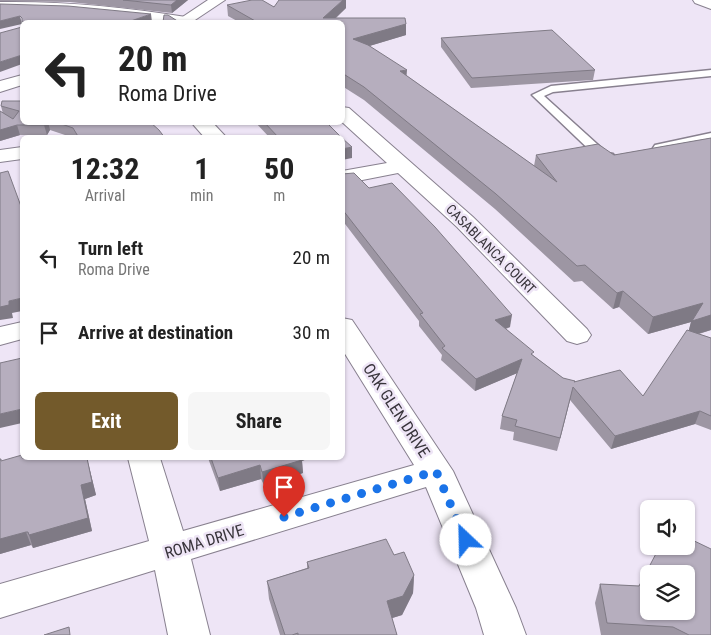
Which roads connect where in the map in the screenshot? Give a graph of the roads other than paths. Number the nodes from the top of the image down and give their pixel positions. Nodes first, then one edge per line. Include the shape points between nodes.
1 (104, 0) edge
2 (218, 0) edge
3 (700, 0) edge
4 (711, 5) edge
5 (0, 6) edge
6 (91, 8) junction
7 (60, 20) edge
8 (171, 20) edge
9 (187, 20) edge
10 (711, 73) edge
11 (20, 81) edge
12 (0, 87) edge
13 (345, 115) edge
14 (203, 125) edge
15 (214, 135) edge
16 (711, 137) edge
17 (651, 149) edge
18 (20, 153) edge
19 (0, 156) edge
20 (622, 156) edge
21 (402, 166) junction
22 (345, 177) edge
23 (20, 331) edge
24 (345, 331) edge
25 (577, 334) dead end
26 (0, 336) edge
27 (145, 460) edge
28 (436, 471) junction
29 (170, 551) junction
30 (0, 602) edge
31 (189, 635) edge
32 (504, 635) edge

1 - 6 street
2 - 9 street
3 - 4 street
5 - 6 street
6 - 7 street
6 - 8 street
10 - 20 lane via 551,89 537,96 603,156
11 - 12 street
13 - 21 street, CASABLANCA COURT
14 - 15 street
16 - 17 lane
18 - 19 street
21 - 22 street
21 - 25 street, CASABLANCA COURT via 465,222
23 - 26 street
24 - 28 street, OAK GLEN DRIVE
27 - 29 street
28 - 29 street, ROMA DRIVE
28 - 32 street, OAK GLEN DRIVE via 496,608
29 - 30 street, ROMA DRIVE
29 - 31 street

